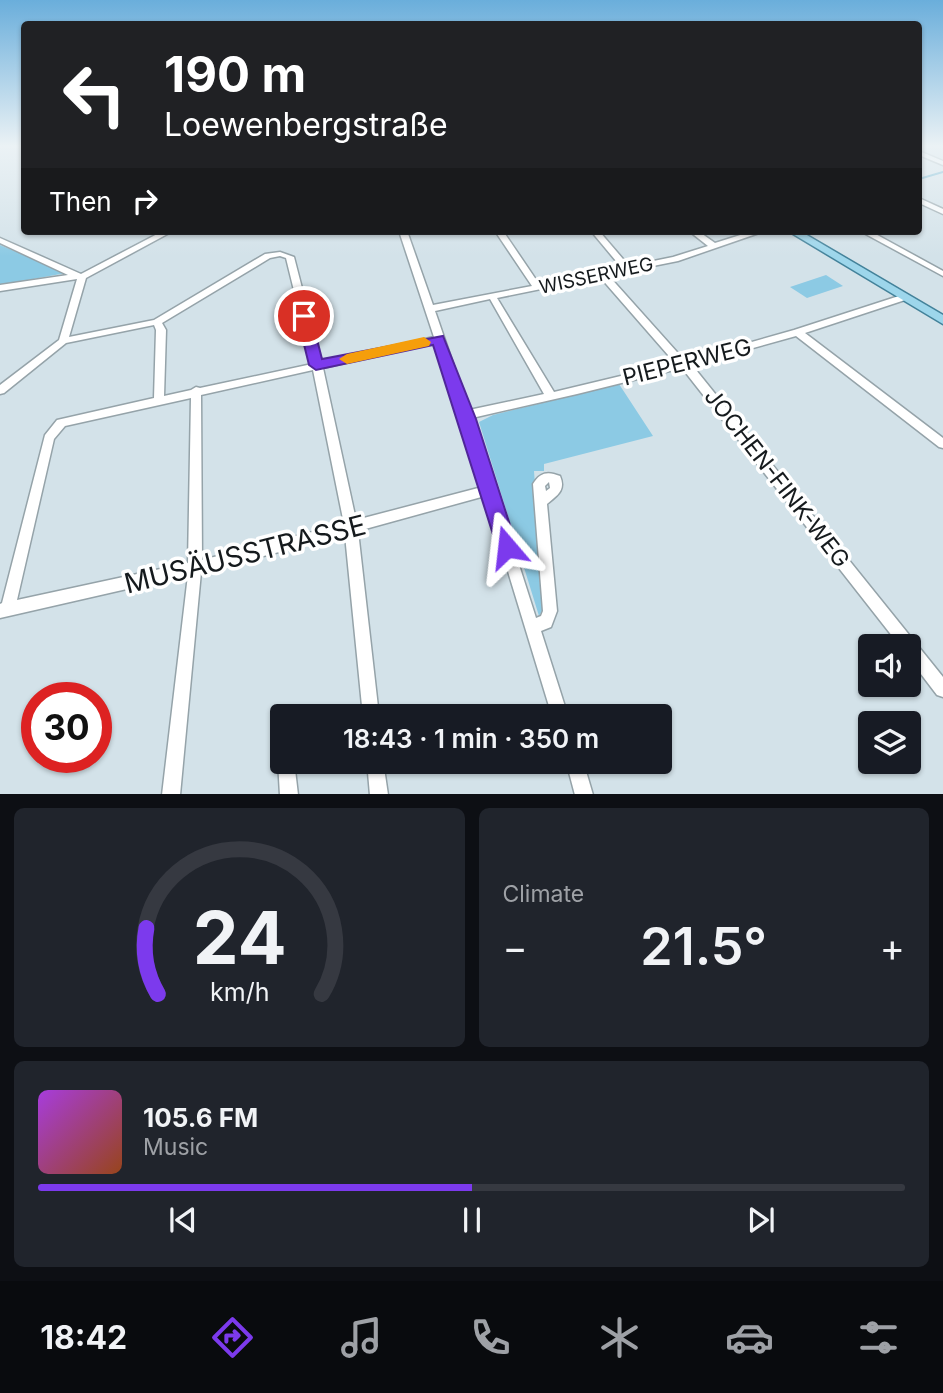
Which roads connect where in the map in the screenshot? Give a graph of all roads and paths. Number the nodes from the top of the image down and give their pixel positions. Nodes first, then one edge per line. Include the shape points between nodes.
1 (922, 202) edge
2 (943, 212) edge
3 (161, 235) edge
4 (404, 235) edge
5 (502, 235) edge
6 (598, 235) edge
7 (698, 235) edge
8 (750, 235) edge
9 (800, 235) edge
10 (871, 235) edge
11 (0, 240) edge
12 (712, 245) junction
13 (626, 269) junction
14 (943, 274) edge
15 (602, 275) junction
16 (80, 276) junction
17 (537, 287) junction
18 (0, 288) edge
19 (492, 296) junction
20 (905, 297) junction
21 (429, 309) junction
22 (943, 320) edge
23 (157, 322) junction
24 (800, 334) junction
25 (438, 339) junction
26 (63, 341) junction
27 (684, 364) junction
28 (316, 365) junction
29 (0, 390) edge
30 (196, 391) junction
31 (550, 395) junction
32 (159, 399) junction
33 (466, 415) junction
34 (943, 444) edge
35 (489, 490) junction
36 (540, 502) dead end
37 (351, 528) junction
38 (195, 569) junction
39 (4, 610) edge
40 (533, 626) junction
41 (943, 689) edge
42 (369, 704) edge
43 (556, 704) edge
44 (287, 774) edge
45 (377, 774) edge
46 (578, 774) edge
47 (171, 794) edge
48 (289, 794) edge
49 (379, 794) edge
50 (583, 794) edge

1 - 2 street
3 - 16 street
4 - 21 street
5 - 17 street
6 - 13 street
7 - 12 street
8 - 12 street, WISSERWEG
9 - 20 main road
10 - 14 street
11 - 16 street
12 - 13 street, WISSERWEG via 675,259
13 - 15 street, WISSERWEG
15 - 17 street, WISSERWEG
15 - 27 street, JOCHEN-FINK-WEG
16 - 18 street
16 - 26 street
17 - 19 street, WISSERWEG
19 - 21 street, WISSERWEG
19 - 31 street
20 - 22 main road
20 - 24 street, PIEPERWEG
21 - 25 street
23 - 26 street
23 - 28 street via 264,257 280,254 291,259
23 - 32 street via 161,330
24 - 27 street, PIEPERWEG
24 - 34 street
25 - 28 street
25 - 33 street
26 - 29 street
27 - 31 street, PIEPERWEG
27 - 41 street, JOCHEN-FINK-WEG
28 - 30 street
28 - 37 street
30 - 32 street
30 - 38 street
31 - 33 street, PIEPERWEG
32 - 39 street via 74,418 53,430
33 - 35 street
35 - 37 street, MUSÄUSSTRASSE
35 - 40 street
36 - 40 street via 550,611 546,622
37 - 38 street, MUSÄUSSTRASSE
37 - 42 street
38 - 39 street, MUSÄUSSTRASSE
38 - 47 street
40 - 43 street
44 - 48 street
45 - 49 street
46 - 50 street

